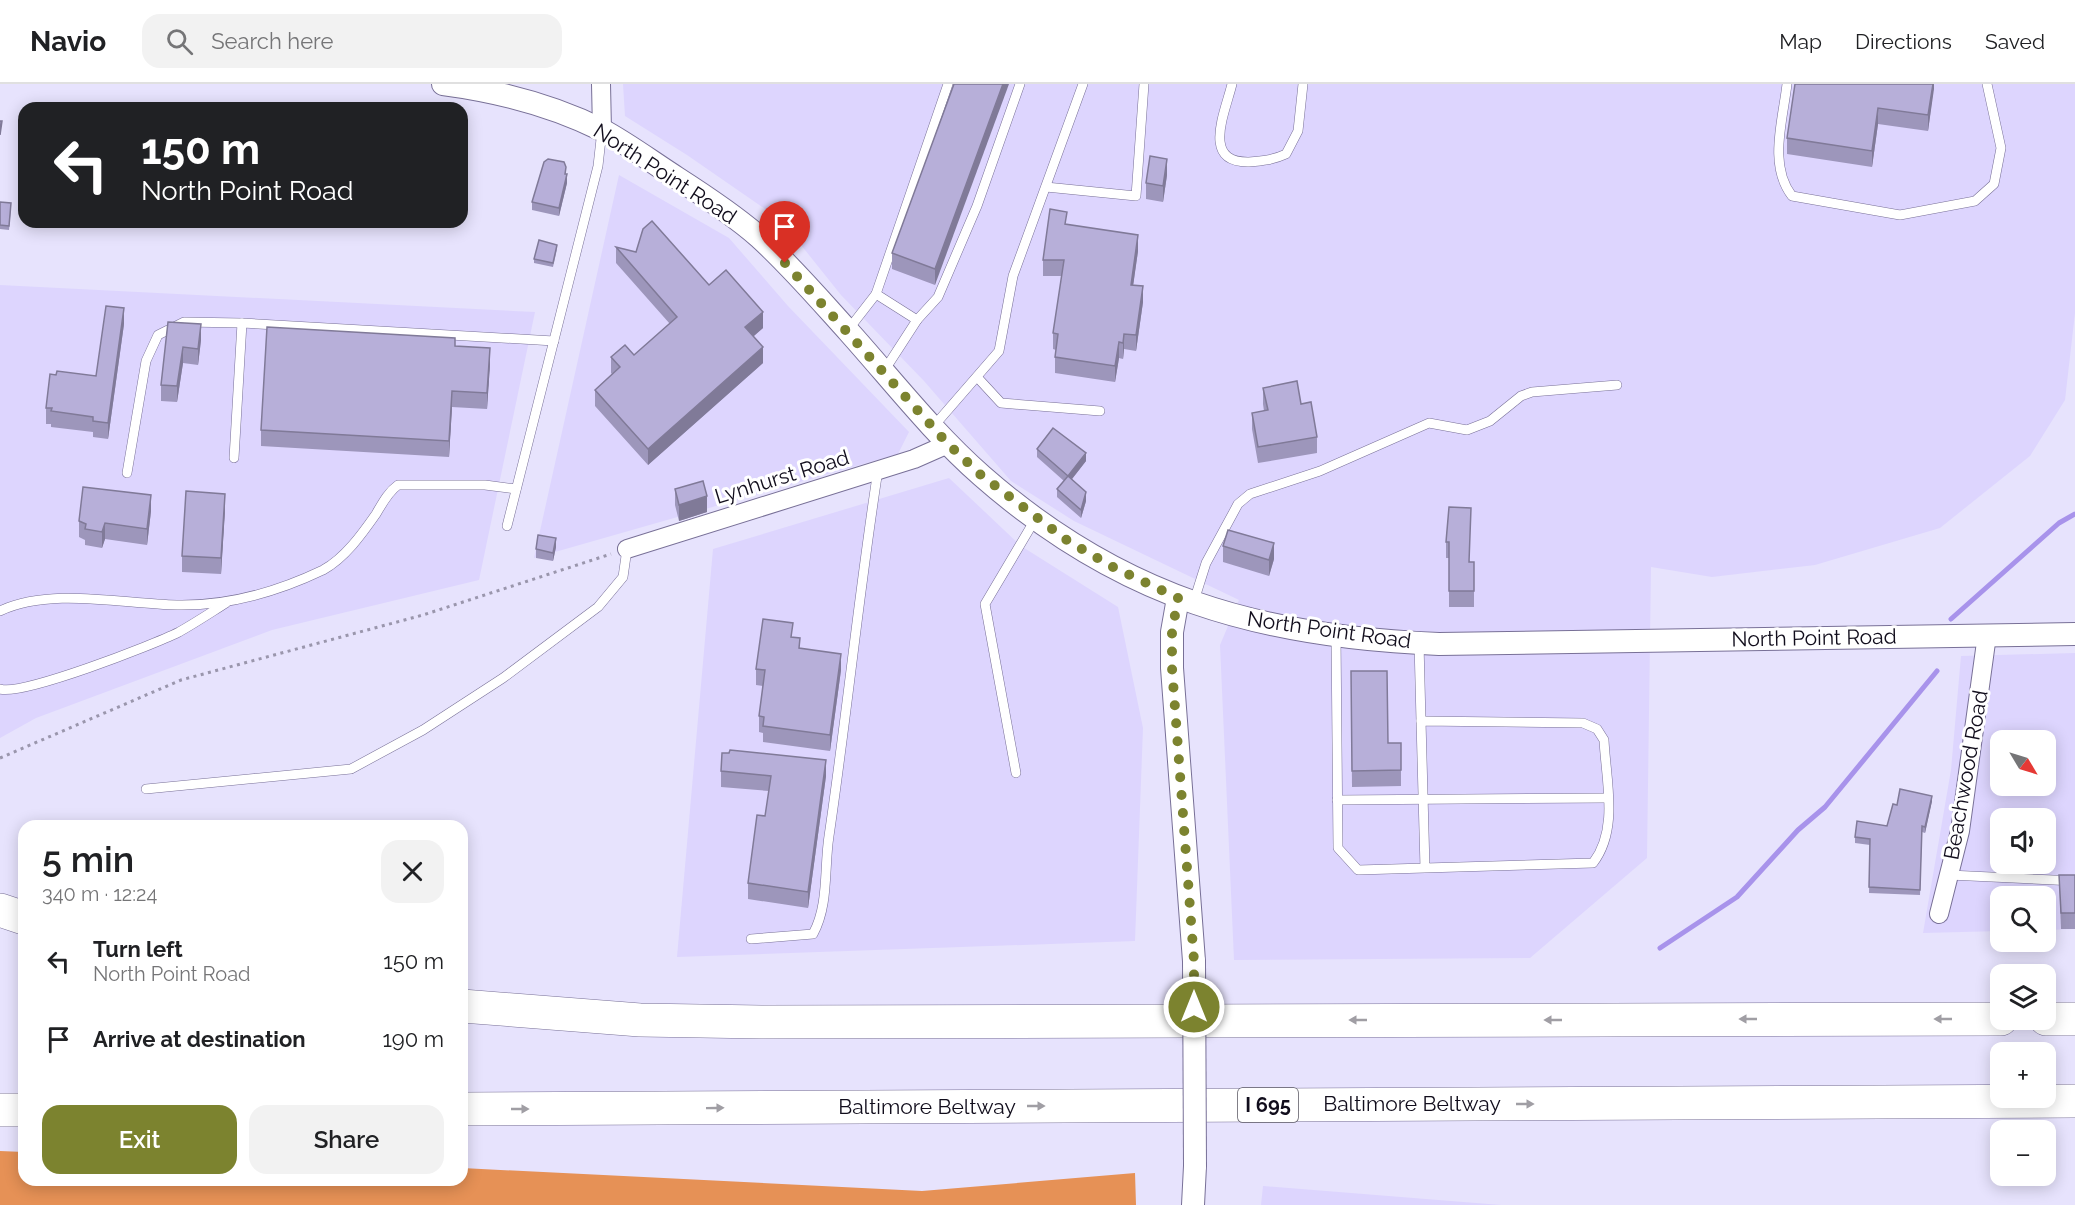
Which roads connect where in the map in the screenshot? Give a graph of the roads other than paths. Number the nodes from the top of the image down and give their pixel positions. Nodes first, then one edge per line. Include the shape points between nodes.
1 (443, 84) edge
2 (601, 84) edge
3 (948, 84) edge
4 (1020, 84) edge
5 (1083, 84) edge
6 (1144, 84) edge
7 (1232, 84) edge
8 (1303, 84) edge
9 (1788, 84) edge
10 (1987, 84) edge
11 (602, 130) junction
12 (1046, 188) junction
13 (876, 294) junction
14 (917, 320) junction
15 (242, 323) junction
16 (848, 330) junction
17 (554, 341) junction
18 (884, 371) junction
19 (977, 377) junction
20 (1617, 385) dead end
21 (1100, 411) dead end
22 (933, 427) junction
23 (948, 444) junction
24 (234, 458) dead end
25 (878, 470) junction
26 (127, 473) dead end
27 (516, 489) junction
28 (1036, 518) junction
29 (507, 526) dead end
30 (627, 549) joint
31 (1185, 601) junction
32 (228, 602) junction
33 (0, 611) edge
34 (2075, 634) edge
35 (1987, 635) junction
36 (1336, 636) junction
37 (1419, 643) junction
38 (0, 689) edge
39 (1421, 721) junction
40 (1016, 773) dead end
41 (146, 789) dead end
42 (1608, 798) junction
43 (1337, 800) junction
44 (1423, 800) junction
45 (1425, 868) junction
46 (1949, 875) junction
47 (2075, 881) edge
48 (0, 910) edge
49 (1939, 914) dead end
50 (18, 916) edge
51 (751, 939) dead end
52 (468, 1006) edge
53 (1990, 1019) edge
54 (2056, 1019) edge
55 (2075, 1019) edge
56 (2075, 1101) edge
57 (468, 1109) edge
58 (0, 1110) edge
59 (18, 1110) edge
60 (1193, 1205) edge

1 - 11 street, North Point Road via 523,102
2 - 11 street
3 - 13 lane
4 - 14 lane via 938,297
5 - 12 lane
6 - 12 lane via 1136,196
7 - 8 lane via 1220,145 1222,155 1242,162 1266,161 1286,154 1298,131
9 - 10 lane via 1778,156 1783,184 1792,196 1900,215 1975,201 1994,184 2001,148
11 - 16 street, North Point Road via 759,236
11 - 17 lane via 598,166
12 - 19 lane via 1013,276 999,351
13 - 14 lane
13 - 16 lane
14 - 18 lane
15 - 17 lane
15 - 24 lane
15 - 26 lane via 183,322 158,335 146,361
16 - 18 street, North Point Road
17 - 27 lane
18 - 22 street, North Point Road
19 - 21 lane via 1001,403
19 - 22 lane
20 - 31 lane via 1521,396 1490,421 1467,430 1429,423 1320,471 1250,494 1238,504
22 - 23 street, North Point Road
23 - 25 street, Lynhurst Road
23 - 28 street, North Point Road
25 - 30 street, Lynhurst Road
25 - 51 lane via 826,854 822,918 813,934
27 - 29 lane
27 - 32 lane via 398,485 348,550 326,568 279,589
28 - 31 street, North Point Road via 1113,567
28 - 40 lane via 985,604
30 - 41 lane via 623,577 598,607 503,678 423,730 351,769
31 - 36 street, North Point Road via 1243,619
31 - 60 street, bridge via 1172,632 1172,668 1194,961
32 - 33 lane via 178,605 53,599 14,604
32 - 38 lane via 178,632 118,656 30,687
34 - 35 street, North Point Road
35 - 37 street, North Point Road
35 - 46 street, Beachwood Road via 1960,831
36 - 37 street, North Point Road
36 - 43 lane
37 - 39 lane
39 - 42 lane via 1583,723 1597,729 1604,740
39 - 44 lane
42 - 44 lane
42 - 45 lane via 1609,827 1602,851 1593,863
43 - 44 lane
43 - 45 lane via 1338,848 1358,870
44 - 45 lane
46 - 47 lane
46 - 49 street, Beachwood Road
48 - 50 highway
53 -> 52 highway via 761,1022 640,1020
54 - 55 highway
57 -> 56 highway, Baltimore Beltway / I 695
58 - 59 highway

